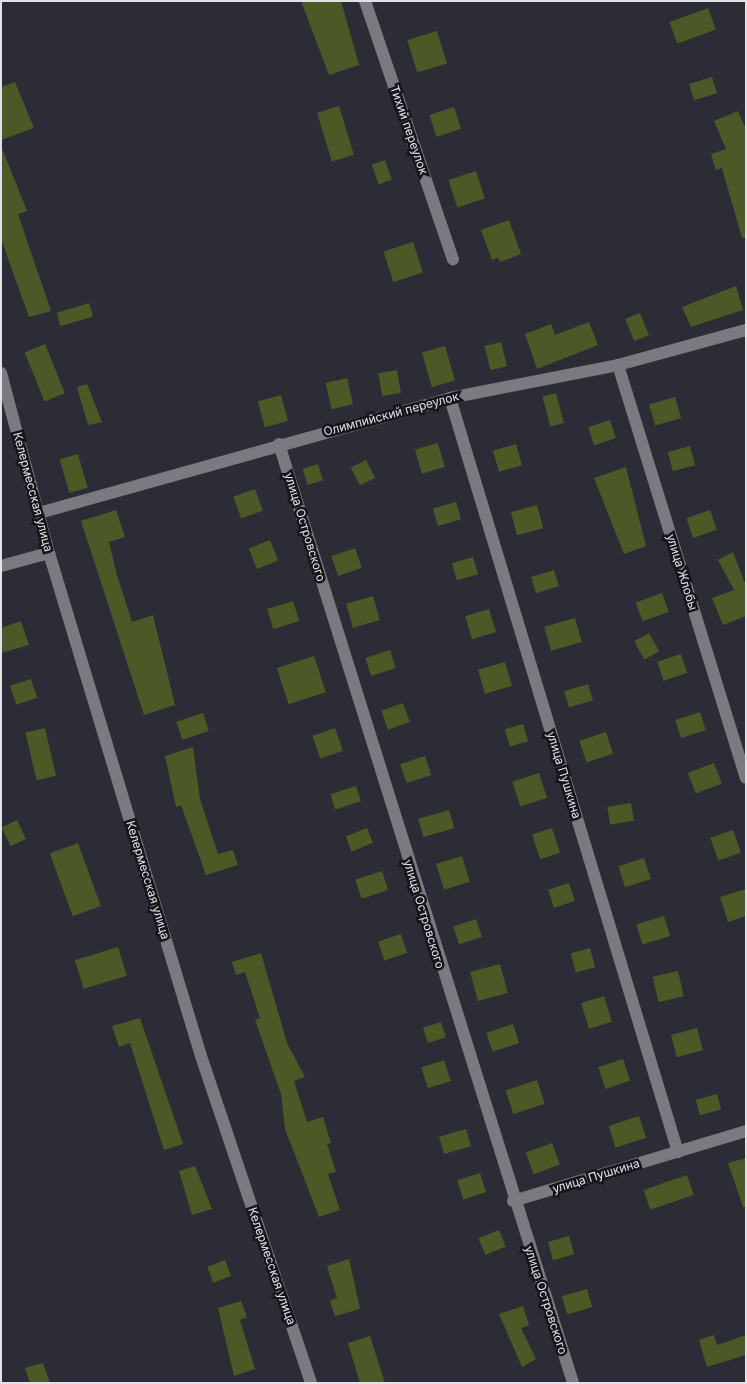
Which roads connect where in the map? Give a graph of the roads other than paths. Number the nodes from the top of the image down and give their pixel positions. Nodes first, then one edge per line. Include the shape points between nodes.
1 (365, 1) edge
2 (453, 259) dead end
3 (746, 330) edge
4 (618, 364) junction
5 (1, 373) edge
6 (450, 398) junction
7 (279, 444) junction
8 (39, 513) junction
9 (49, 553) junction
10 (1, 566) edge
11 (746, 778) edge
12 (746, 1131) edge
13 (678, 1152) junction
14 (513, 1201) junction
15 (311, 1383) edge
16 (573, 1383) edge

1 - 2 street, Тихий переулок
3 - 4 street, Олимпийский переулок
4 - 6 street, Олимпийский переулок
4 - 11 street, улица Жлобы
5 - 8 street, Келермесская улица
6 - 7 street, Олимпийский переулок
6 - 13 street, улица Пушкина
7 - 8 street, Олимпийский переулок
7 - 14 street, улица Островского
8 - 9 street, Келермесская улица
9 - 10 street
9 - 15 street, Келермесская улица via 201,1056
12 - 13 street, улица Пушкина
13 - 14 street, улица Пушкина
14 - 16 street, улица Островского

